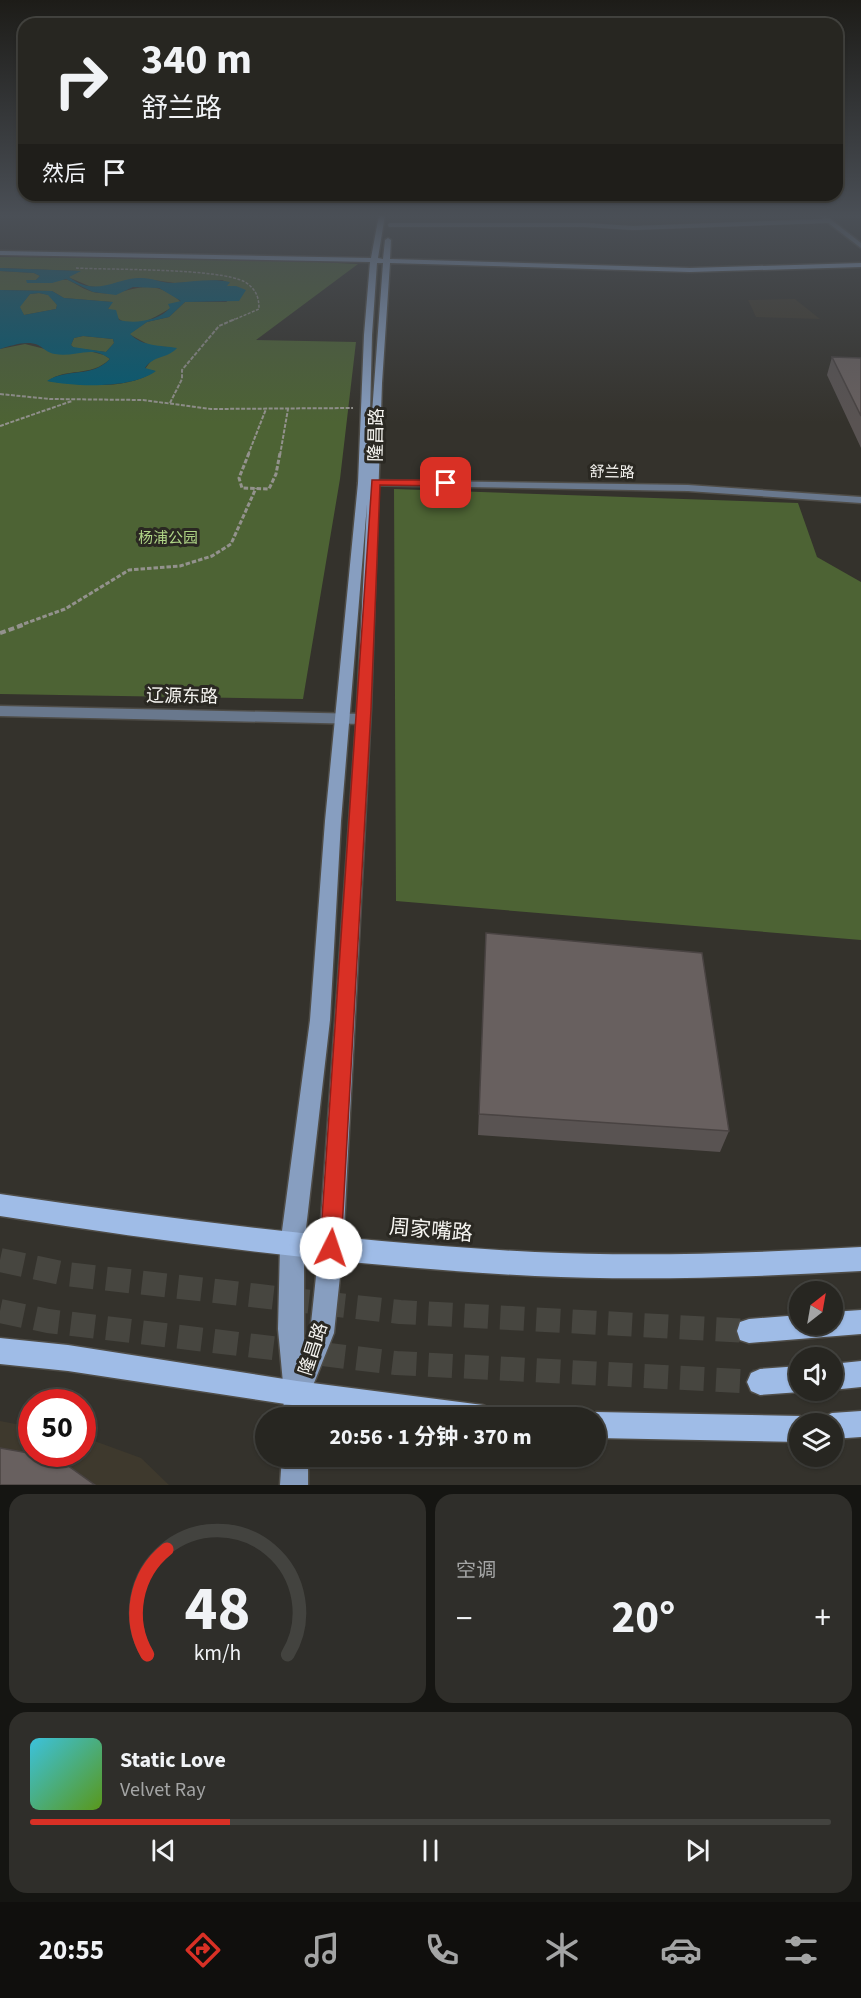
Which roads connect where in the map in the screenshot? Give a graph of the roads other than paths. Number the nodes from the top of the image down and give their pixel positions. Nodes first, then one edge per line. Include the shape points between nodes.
1 (376, 284) edge
2 (379, 284) edge
3 (369, 483) junction
4 (861, 500) edge
5 (0, 711) edge
6 (343, 719) junction
7 (363, 719) junction
8 (0, 1205) edge
9 (292, 1246) junction
10 (331, 1248) junction
11 (861, 1259) edge
12 (861, 1322) edge
13 (748, 1331) tunnel mouth
14 (0, 1351) edge
15 (861, 1374) edge
16 (843, 1376) edge
17 (789, 1380) edge
18 (760, 1382) tunnel mouth
19 (297, 1406) edge
20 (312, 1407) edge
21 (861, 1424) edge
22 (606, 1425) edge
23 (843, 1425) edge
24 (789, 1429) edge
25 (295, 1467) edge
26 (294, 1485) edge

1 - 3 main road, 隆昌路 via 368,335
2 - 3 main road, 隆昌路
3 - 4 street, 舒兰路 via 688,489
3 - 6 main road, 隆昌路
3 - 7 main road, 隆昌路
5 - 6 street, 辽源东路
6 - 7 street, 辽源东路
6 - 9 main road, 隆昌路 via 320,1020
7 - 10 main road, 隆昌路
8 - 9 main road, 周家嘴路
9 - 10 main road, 周家嘴路
9 - 19 main road, 隆昌路 via 290,1329
10 - 11 main road, 周家嘴路 via 536,1265 765,1267
10 - 19 main road, 隆昌路 via 322,1333
12 - 13 main road
14 - 19 main road via 68,1358
15 - 16 main road
17 - 18 main road
19 - 20 main road
21 - 23 main road
22 - 24 main road
25 - 26 main road

